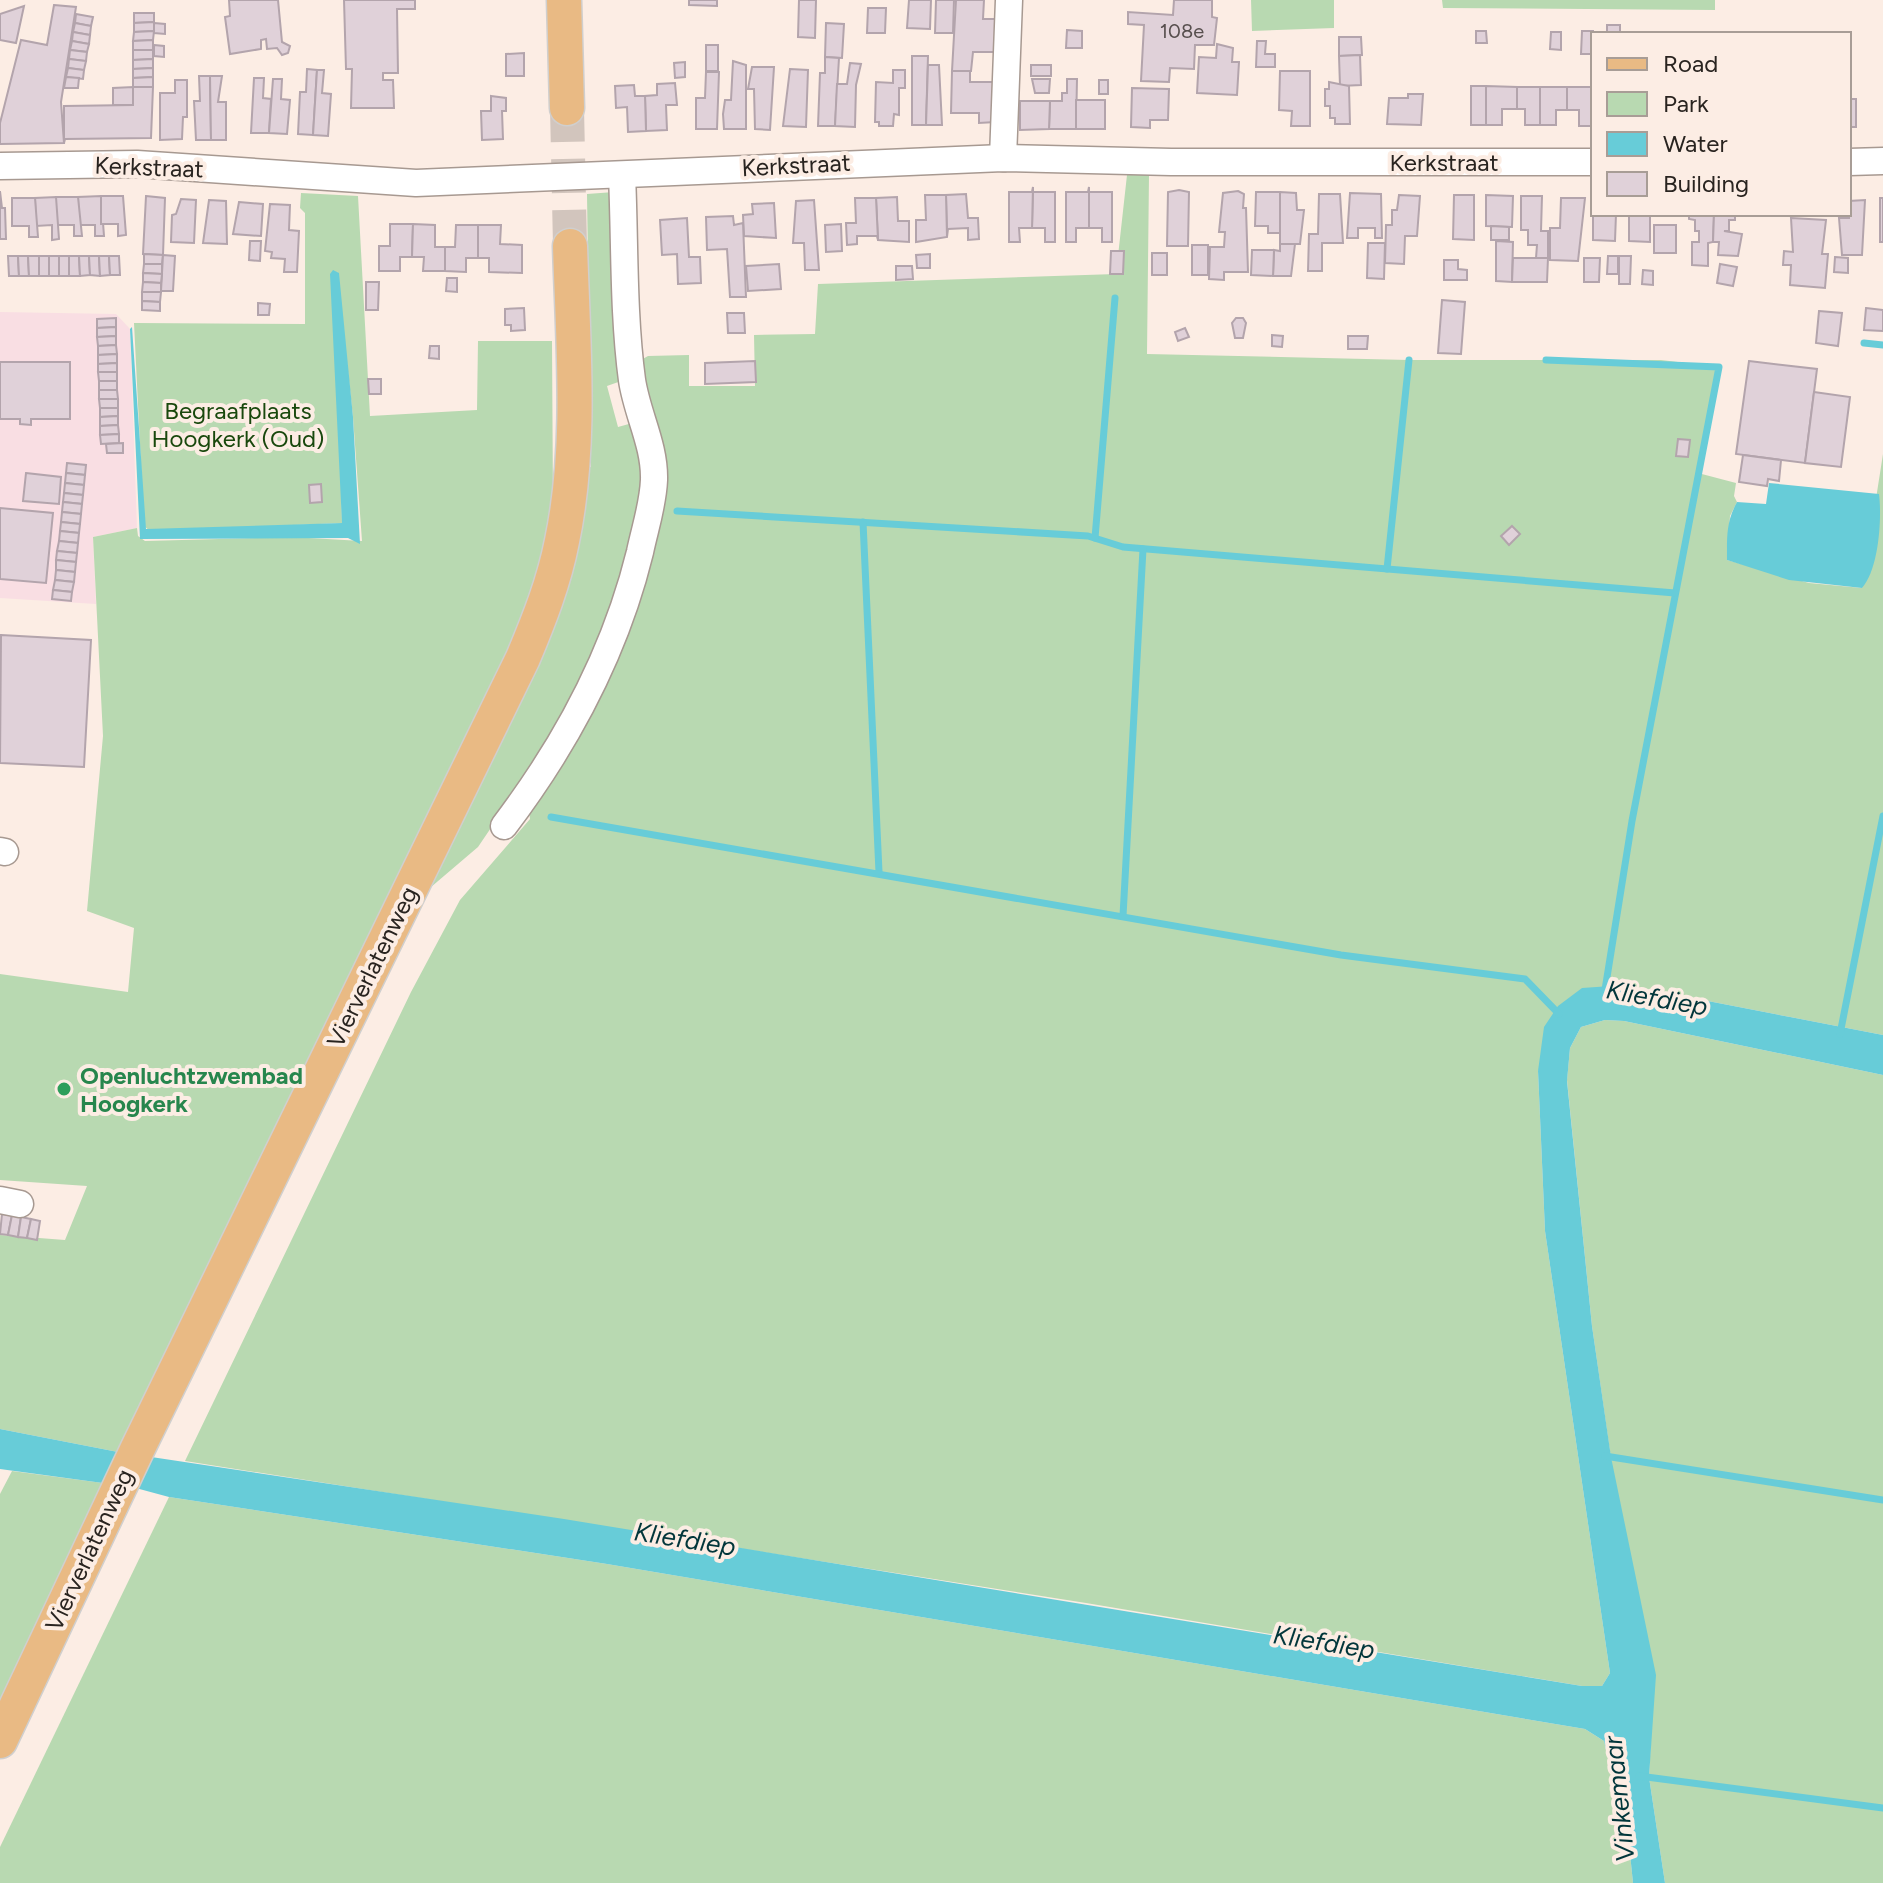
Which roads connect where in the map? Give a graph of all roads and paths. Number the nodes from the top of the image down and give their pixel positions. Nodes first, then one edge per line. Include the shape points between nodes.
1 (564, 0) edge
2 (1009, 0) edge
3 (567, 108) tunnel mouth
4 (1003, 158) junction
5 (1883, 161) edge
6 (1591, 162) edge
7 (1851, 162) edge
8 (0, 166) edge
9 (622, 175) junction
10 (570, 246) tunnel mouth
11 (504, 826) dead end
12 (0, 1741) edge

1 - 3 main road
2 - 4 street
4 - 6 street, Kerkstraat
4 - 9 street, Kerkstraat
5 - 7 street
8 - 9 street, Kerkstraat via 137,164 416,183
9 - 11 street via 629,354 654,463 650,508 624,607 590,692 550,766
10 - 12 main road, Vierverlatenweg via 571,468 563,539 548,597 517,672

